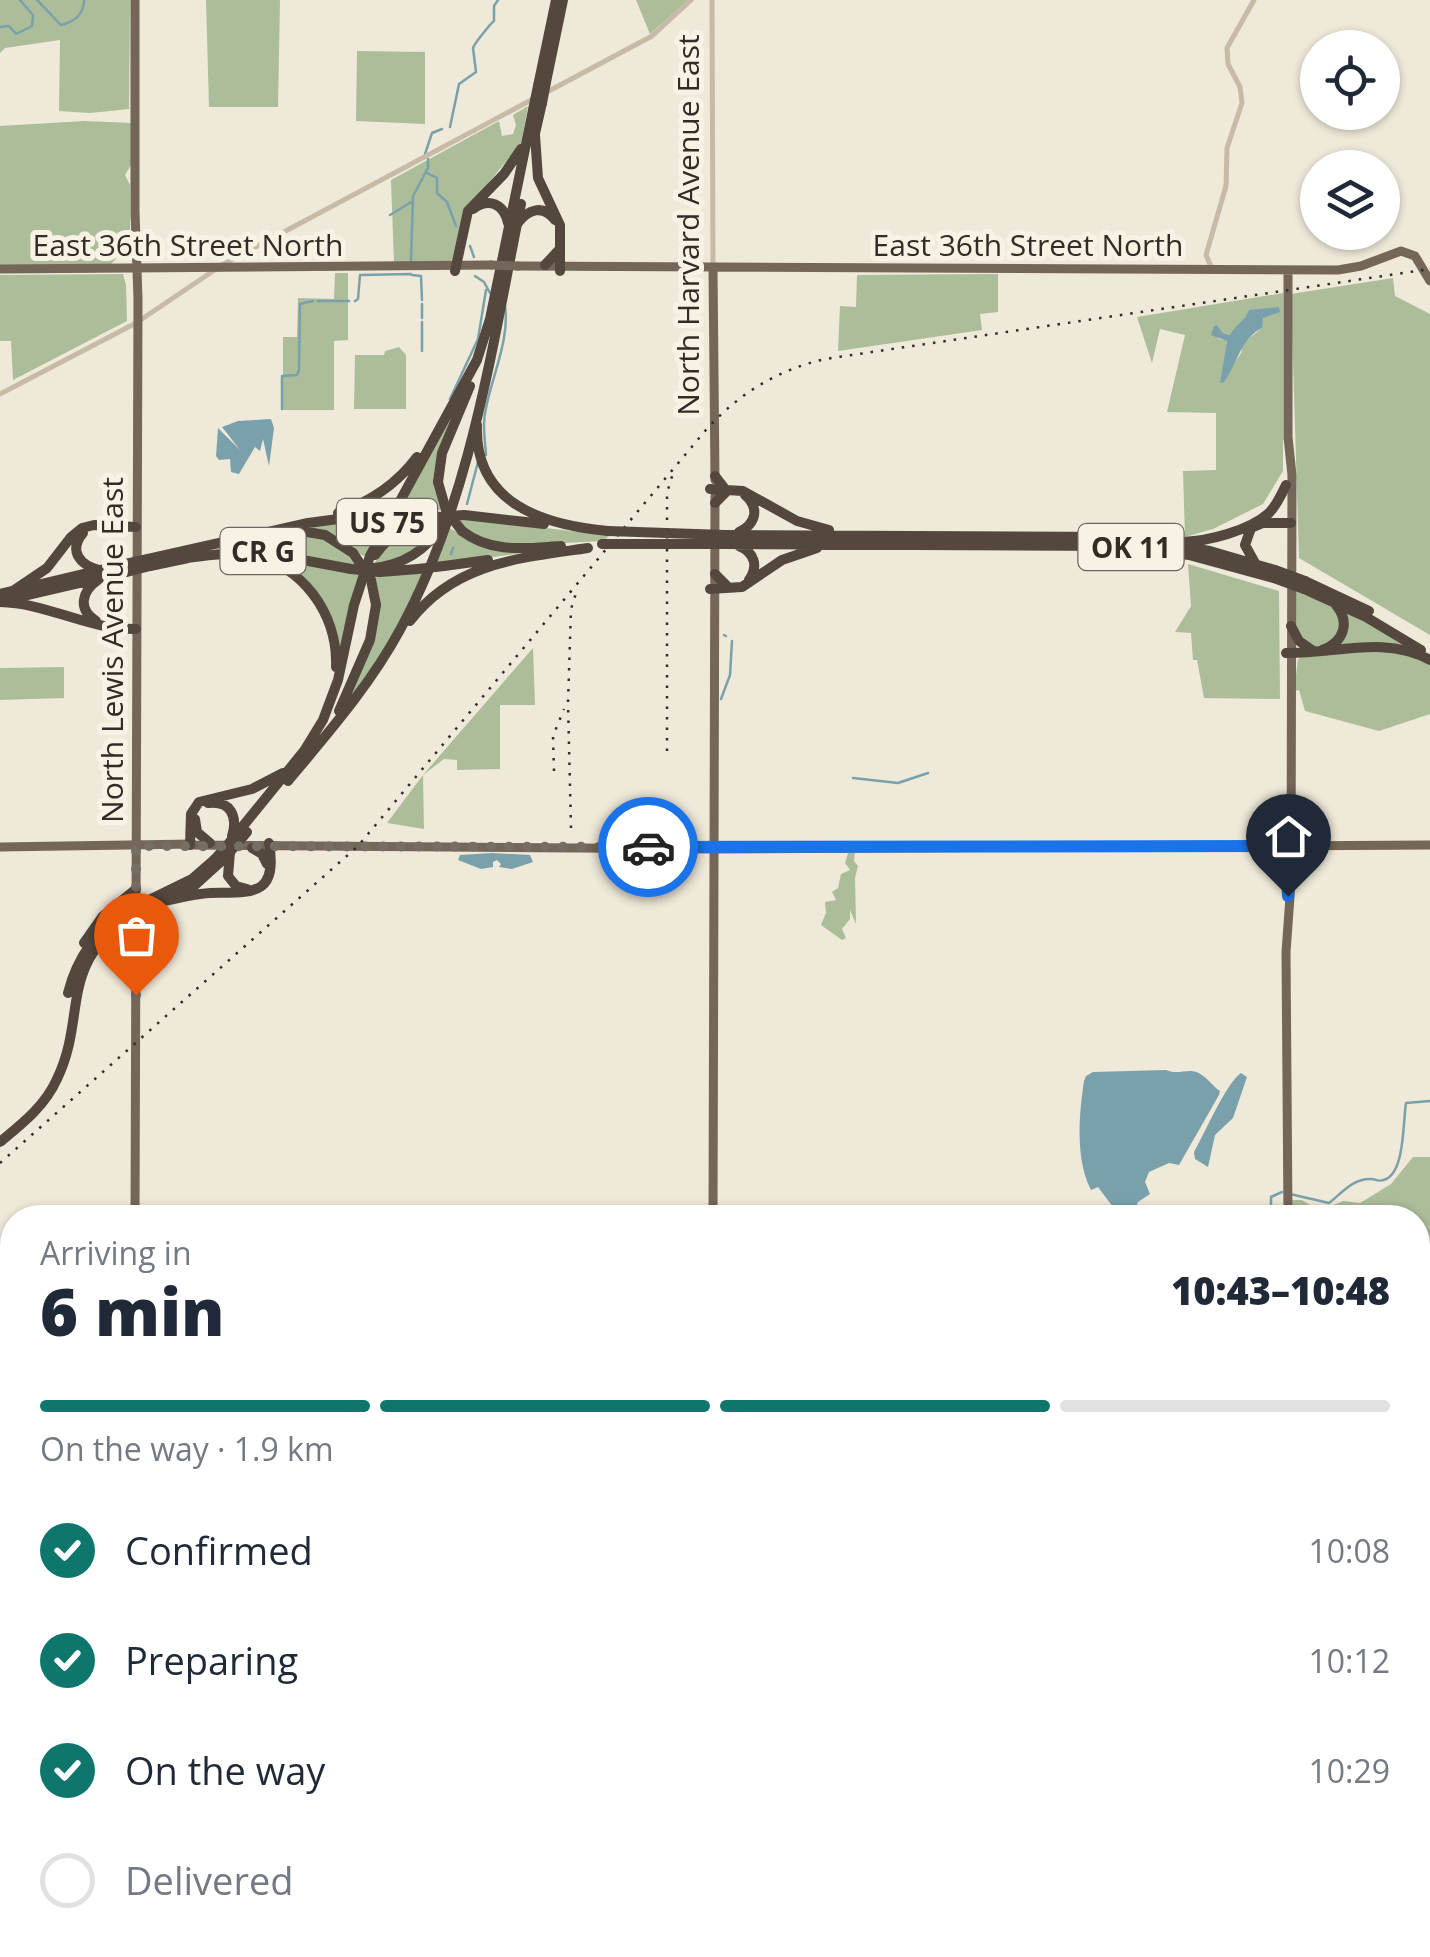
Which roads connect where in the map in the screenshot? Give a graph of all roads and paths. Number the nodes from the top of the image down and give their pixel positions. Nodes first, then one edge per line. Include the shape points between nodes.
1 (135, 0) edge
2 (559, 0) edge
3 (692, 0) edge
4 (712, 0) edge
5 (1254, 0) edge
6 (531, 135) junction
7 (512, 227) junction
8 (558, 251) junction
9 (457, 265) junction
10 (546, 266) junction
11 (135, 268) junction
12 (216, 268) junction
13 (517, 268) junction
14 (559, 268) junction
15 (713, 268) junction
16 (0, 269) edge
17 (1212, 269) junction
18 (1290, 272) junction
19 (201, 273) junction
20 (1430, 280) edge
21 (136, 322) junction
22 (485, 338) junction
23 (481, 389) junction
24 (0, 394) edge
25 (442, 424) junction
26 (1288, 437) junction
27 (712, 450) junction
28 (714, 476) joint
29 (1286, 485) junction
30 (716, 492) junction
31 (453, 503) junction
32 (430, 515) junction
33 (1260, 520) junction
34 (1286, 522) junction
35 (136, 528) junction
36 (584, 529) junction
37 (264, 532) junction
38 (250, 535) junction
39 (1287, 537) joint
40 (729, 539) junction
41 (869, 540) junction
42 (1162, 542) junction
43 (597, 546) junction
44 (185, 558) junction
45 (149, 563) junction
46 (1255, 564) junction
47 (380, 569) junction
48 (101, 574) junction
49 (1274, 574) junction
50 (716, 587) junction
51 (12, 590) junction
52 (0, 594) edge
53 (0, 602) edge
54 (1332, 602) junction
55 (1291, 626) junction
56 (349, 627) junction
57 (136, 628) junction
58 (1430, 648) edge
59 (1308, 652) junction
60 (1289, 654) junction
61 (1430, 658) edge
62 (374, 671) junction
63 (333, 695) junction
64 (316, 748) junction
65 (288, 770) junction
66 (210, 843) junction
67 (136, 846) junction
68 (190, 846) junction
69 (231, 846) junction
70 (1289, 846) junction
71 (1430, 846) edge
72 (0, 847) edge
73 (712, 847) junction
74 (252, 848) joint
75 (271, 851) junction
76 (136, 889) junction
77 (161, 902) junction
78 (145, 905) junction
79 (127, 914) junction
80 (66, 1010) junction
81 (0, 1133) edge
82 (0, 1142) edge
83 (135, 1205) edge
84 (713, 1205) edge
85 (1288, 1205) edge

1 - 11 main road, North Lewis Avenue East
2 - 6 highway, bridge
3 - 12 street via 647,39
4 - 15 street, North Harvard Avenue East
5 - 17 street via 1226,48 1242,104 1206,255
6 - 7 highway
6 - 9 highway via 468,212
6 - 14 highway via 538,178 560,225
7 - 8 highway via 532,211 549,214 558,226
7 - 9 highway via 501,208 480,204 468,217
7 - 22 highway
7 - 23 highway, OK 11
8 - 10 highway
8 - 14 highway
9 - 12 main road, East 36th Street North
9 - 13 main road, East 36th Street North, bridge
10 - 13 main road, East 36th Street North
10 - 14 main road, East 36th Street North
11 - 16 main road, East 36th Street North
11 - 19 main road, East 36th Street North
11 - 21 main road, North Lewis Avenue East
12 - 19 main road, East 36th Street North
13 - 14 main road, East 36th Street North
14 - 15 main road, East 36th Street North
15 - 17 main road, East 36th Street North
15 - 27 main road, North Harvard Avenue East
17 - 18 main road, East 36th Street North
18 - 20 main road, East 36th Street North via 1350,269 1405,252
18 - 26 main road
19 - 21 street
21 - 24 street
21 - 35 main road, North Lewis Avenue East
22 - 25 highway, US 75
22 - 43 highway, bridge via 442,454 438,482 446,510 478,541 503,548
23 - 31 highway, US 75
23 - 36 highway, OK 11 via 478,444 494,485 527,512
25 - 37 highway via 408,469 376,495 341,512
25 - 56 highway, US 75 via 370,556
26 - 29 main road
26 - 34 main road
27 - 28 main road, North Harvard Avenue East
27 - 30 main road, North Harvard Avenue East
28 - 30 highway
29 - 33 highway
29 - 34 main road
30 - 40 highway via 745,495 755,510 750,525
30 - 41 highway via 743,491 805,524
30 - 50 main road, North Harvard Avenue East
31 - 47 highway via 426,546
31 - 62 highway, US 75 via 422,585
32 - 36 highway, bridge
32 - 37 highway, CR G, bridge via 376,514
32 - 56 highway via 382,546
33 - 34 highway
33 - 42 highway via 1204,540
34 - 39 highway
34 - 46 highway via 1254,526 1246,536
34 - 55 main road
35 - 48 highway via 92,528 80,536 78,559
35 - 51 highway via 80,530 47,568
35 - 57 main road, North Lewis Avenue East
36 - 40 highway, OK 11, bridge
37 - 38 highway, CR G
38 - 45 highway, CR G
38 - 64 highway, bridge via 310,531 338,541 371,580 376,604 370,640
39 - 60 main road
40 - 41 highway, OK 11
40 - 43 highway, OK 11, bridge
40 - 50 highway via 750,553 754,569 744,583
41 - 42 highway, OK 11 via 1081,535
41 - 49 highway, OK 11 via 1115,546
41 - 50 highway via 806,550 745,586
42 - 46 highway, OK 11
43 - 47 highway, bridge
43 - 62 highway via 502,561 460,577 422,607
44 - 45 highway, CR G
44 - 47 highway, CR G, bridge via 253,550
44 - 63 highway via 255,557 304,584 333,632
45 - 48 highway, CR G, bridge
46 - 49 highway, OK 11
48 - 51 highway, CR G
48 - 53 highway, CR G
48 - 57 highway via 86,592 86,612 98,622
49 - 54 highway, OK 11, bridge
49 - 58 highway, OK 11, bridge via 1371,612
50 - 73 main road, North Harvard Avenue East
51 - 52 highway, CR G
53 - 57 highway
54 - 59 highway via 1343,615 1342,635
54 - 61 highway, OK 11
55 - 59 highway
55 - 60 main road
56 - 63 highway, US 75
57 - 67 main road, North Lewis Avenue East
59 - 60 highway
59 - 61 highway via 1384,646
60 - 70 main road
62 - 64 highway, US 75
63 - 65 highway, US 75 via 314,737
64 - 69 highway, US 75
65 - 68 highway via 252,789 201,800 191,814
65 - 69 highway, US 75
66 - 68 main road
66 - 69 highway via 200,836 197,813 219,802 235,822
66 - 75 main road
67 - 68 main road
67 - 72 main road
67 - 76 main road, North Lewis Avenue East
68 - 74 main road
69 - 75 highway via 229,878 245,889 262,882
69 - 77 highway, US 75 via 201,881
69 - 78 highway, US 75
70 - 71 main road
70 - 73 main road
70 - 85 main road
73 - 75 main road
73 - 84 main road, North Harvard Avenue East
74 - 75 highway
75 - 77 highway via 268,880 255,892
76 - 80 highway via 88,936 69,978
76 - 83 main road, North Lewis Avenue East
77 - 78 highway, US 75
78 - 79 highway, US 75, bridge
79 - 80 highway, US 75 via 86,951
79 - 82 highway, US 75 via 82,972 54,1085
80 - 81 highway, US 75 via 47,1084

